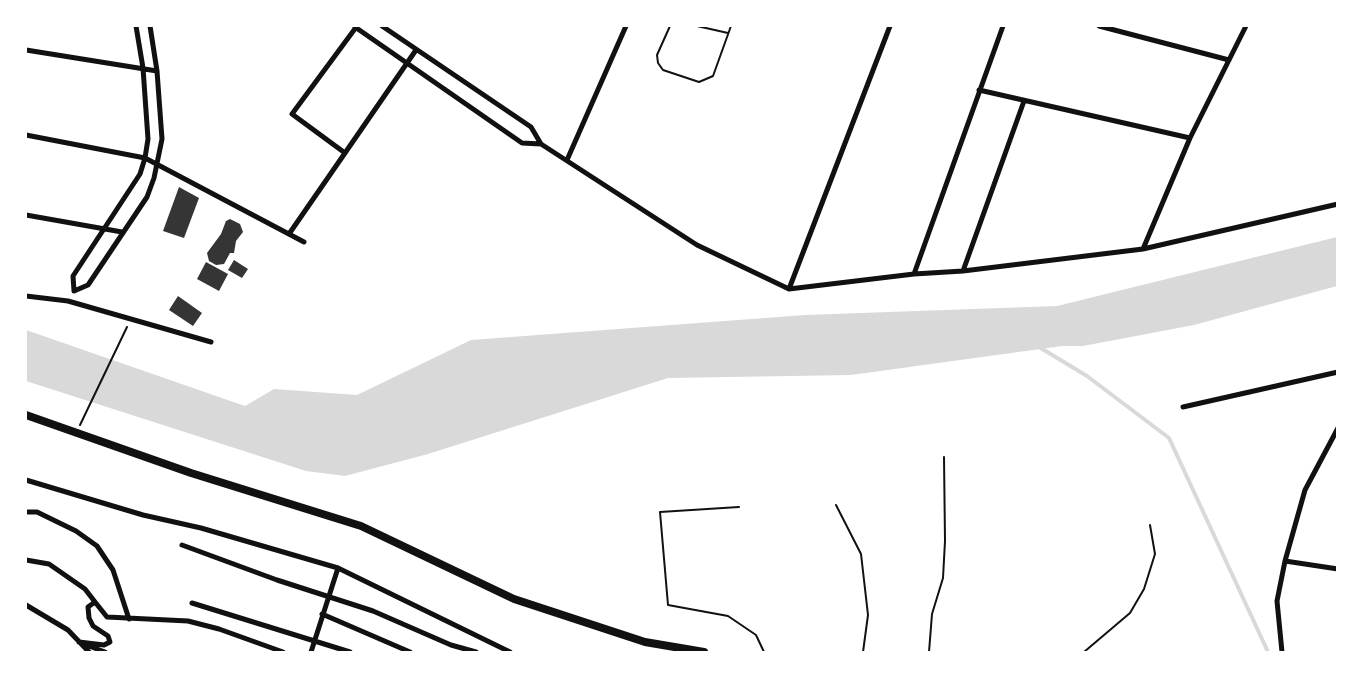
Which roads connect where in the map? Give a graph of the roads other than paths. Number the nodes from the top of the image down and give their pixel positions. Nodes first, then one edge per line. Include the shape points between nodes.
1 (136, 26) edge
2 (150, 26) edge
3 (355, 26) edge
4 (382, 26) edge
5 (626, 26) edge
6 (670, 26) edge
7 (697, 26) edge
8 (731, 26) edge
9 (890, 26) edge
10 (1003, 26) edge
11 (1099, 26) edge
12 (1246, 26) edge
13 (728, 33) junction
14 (26, 50) edge
15 (416, 50) junction
16 (1229, 60) junction
17 (406, 62) junction
18 (143, 68) junction
19 (158, 71) junction
20 (979, 90) junction
21 (1024, 101) junction
22 (26, 135) edge
23 (1190, 138) junction
24 (541, 144) junction
25 (345, 153) junction
26 (145, 158) junction
27 (567, 160) junction
28 (157, 164) junction
29 (1338, 204) edge
30 (26, 215) edge
31 (106, 229) junction
32 (122, 232) junction
33 (289, 234) junction
34 (304, 242) dead end
35 (1143, 249) junction
36 (963, 272) junction
37 (914, 274) junction
38 (789, 289) junction
39 (74, 291) junction
40 (26, 296) edge
41 (68, 301) junction
42 (211, 342) dead end
43 (1338, 372) edge
44 (1183, 407) dead end
45 (26, 415) edge
46 (1338, 428) edge
47 (944, 457) dead end
48 (26, 480) edge
49 (836, 505) dead end
50 (739, 507) dead end
51 (26, 512) edge
52 (1150, 525) dead end
53 (182, 545) dead end
54 (26, 560) edge
55 (1285, 561) junction
56 (338, 568) junction
57 (1338, 569) edge
58 (328, 596) junction
59 (95, 602) junction
60 (192, 603) dead end
61 (26, 605) edge
62 (322, 614) junction
63 (129, 619) junction
64 (315, 641) junction
65 (79, 642) junction
66 (89, 652) edge
67 (105, 652) edge
68 (283, 652) edge
69 (311, 652) edge
70 (350, 652) edge
71 (410, 652) edge
72 (476, 652) edge
73 (510, 652) edge
74 (704, 652) edge
75 (764, 652) edge
76 (863, 652) edge
77 (929, 652) edge
78 (1084, 652) edge
79 (1282, 652) edge

1 - 18 street
2 - 19 street
3 - 17 street
3 - 25 street via 292,114
4 - 15 street
5 - 27 street
6 - 13 lane via 657,55 658,63 663,70 699,82 713,76
7 - 13 lane
8 - 13 lane
9 - 38 street
10 - 20 street
11 - 16 street
12 - 16 street
14 - 18 street
15 - 17 street
15 - 24 street via 531,128
16 - 23 street
17 - 24 street via 522,142
17 - 25 street
18 - 19 street
18 - 26 street via 148,139
19 - 28 street via 162,140
20 - 21 street
20 - 37 street
21 - 23 street
21 - 36 street
22 - 26 street
23 - 35 street
24 - 27 street
25 - 33 street
26 - 28 street
26 - 31 street via 140,174
27 - 38 street via 697,245
28 - 32 street via 147,197
28 - 33 street
29 - 35 street
30 - 31 street
31 - 32 street
31 - 39 street via 73,276
32 - 39 street via 88,285
33 - 34 street
35 - 36 street
36 - 37 street
37 - 38 street
39 - 41 street
40 - 41 street
41 - 42 street
43 - 44 street
45 - 74 main road via 191,473 360,526 514,599 645,642
46 - 55 street via 1305,490
47 - 77 lane via 944,568 932,614
48 - 56 street
49 - 76 lane via 861,554 868,615
50 - 75 lane via 660,512 668,605 728,616 756,635
51 - 63 street via 37,512 97,546 113,570
52 - 78 lane via 1155,554 1144,589 1130,613
53 - 58 street
54 - 59 street via 49,564 86,589
55 - 57 street
55 - 79 street via 1277,601
56 - 58 street
56 - 73 street
58 - 62 street
58 - 72 street
59 - 63 street via 107,617
59 - 65 street via 88,607 89,618 110,642
60 - 64 street
61 - 65 street via 68,630
62 - 64 street
62 - 71 street
63 - 68 street via 188,621
64 - 69 street
64 - 70 street
65 - 66 street
65 - 67 street

